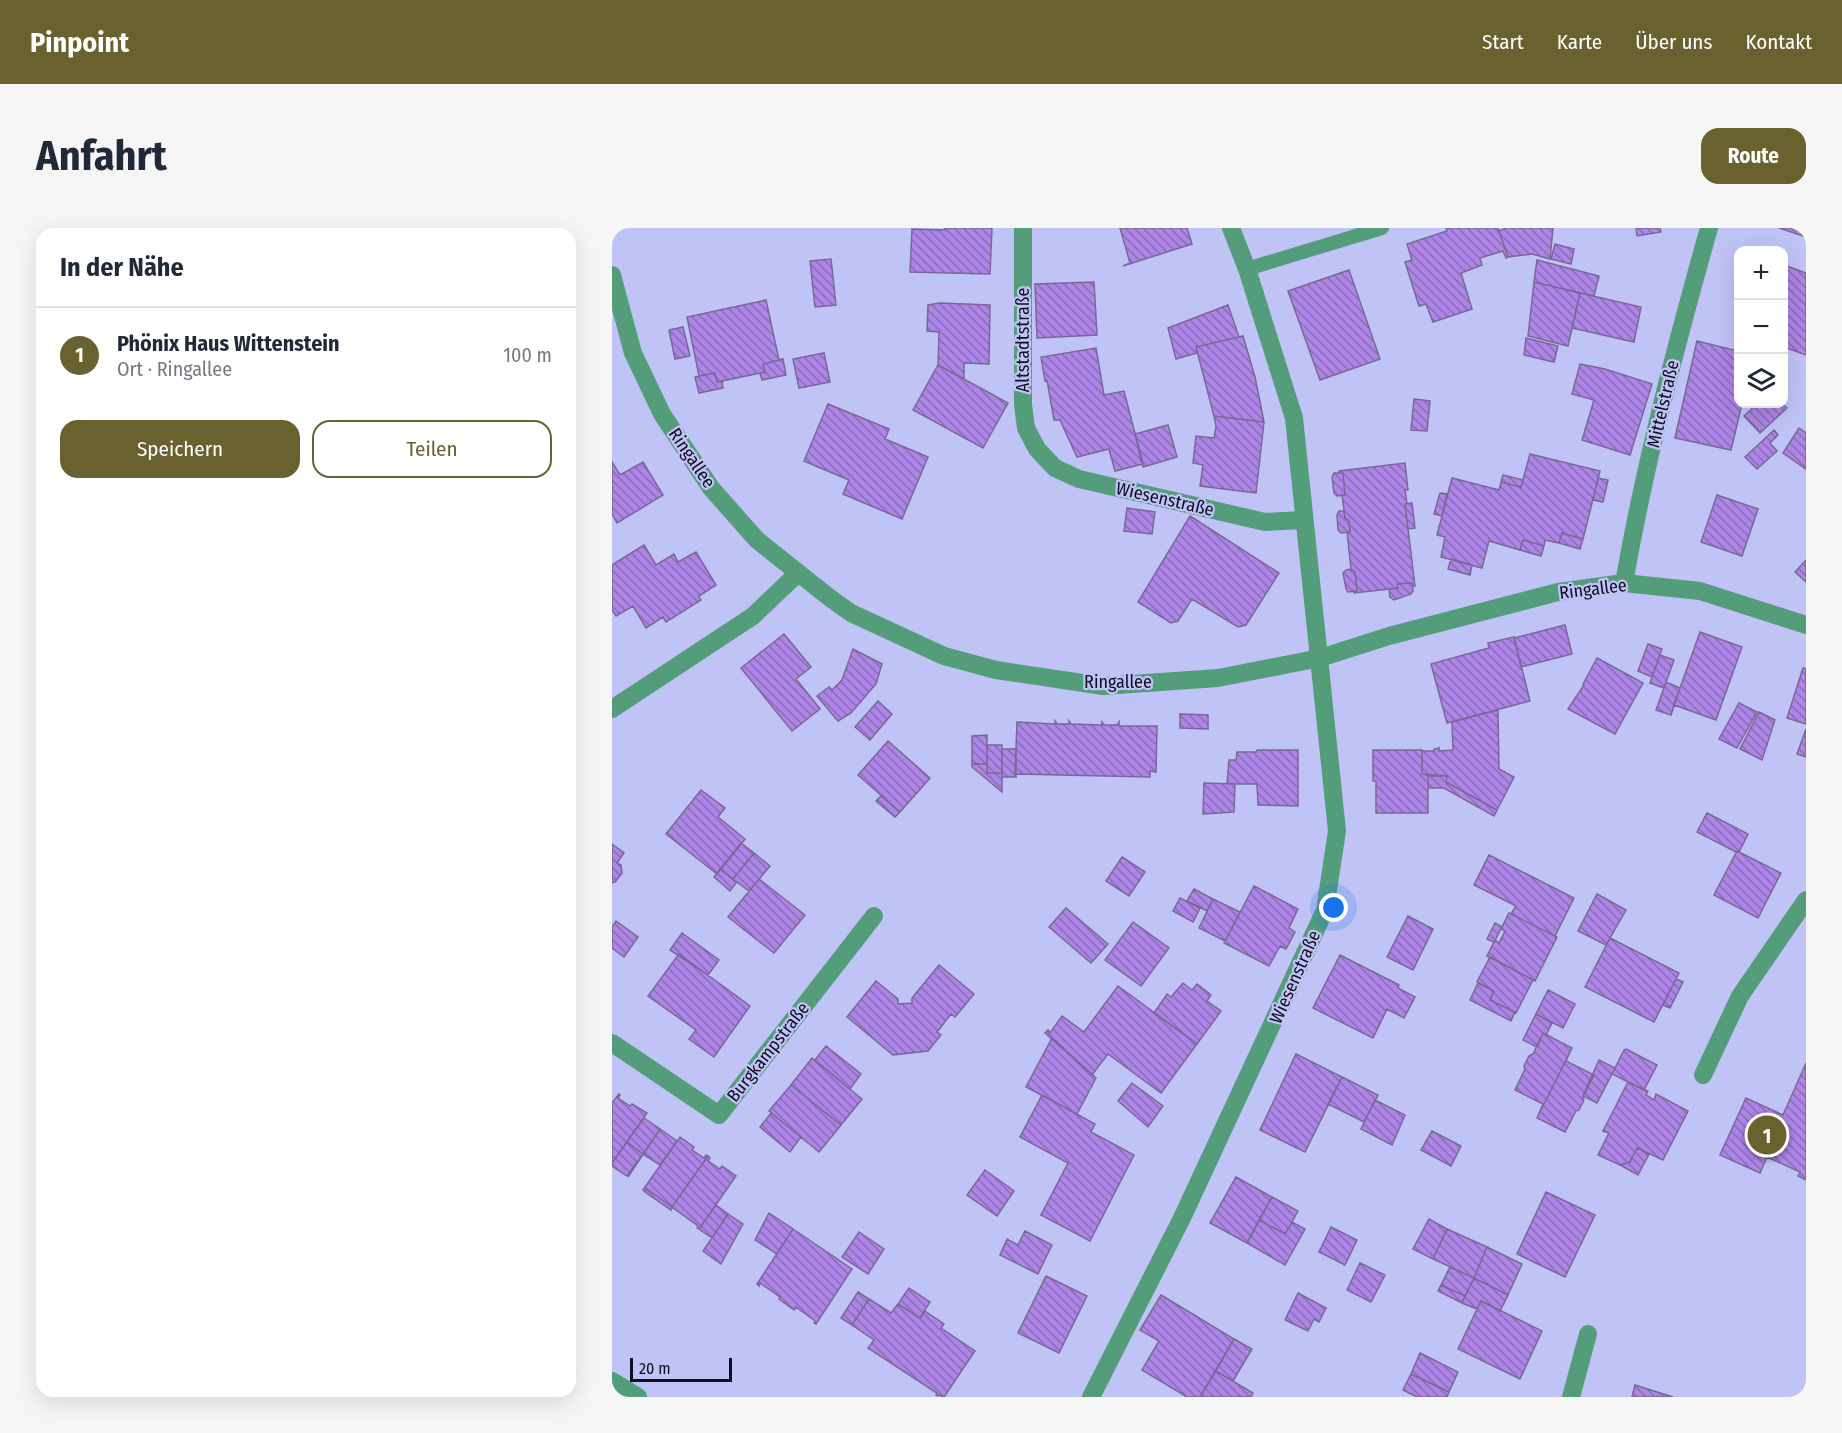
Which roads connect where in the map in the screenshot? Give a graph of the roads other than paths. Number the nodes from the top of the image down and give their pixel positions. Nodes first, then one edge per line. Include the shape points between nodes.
1 (1023, 228) edge
2 (1231, 228) edge
3 (1382, 228) edge
4 (1709, 228) edge
5 (1247, 269) junction
6 (612, 275) edge
7 (1037, 449) joint
8 (1303, 520) junction
9 (797, 574) junction
10 (1624, 583) junction
11 (1806, 625) edge
12 (1320, 658) junction
13 (612, 709) edge
14 (1806, 900) edge
15 (874, 916) dead end
16 (612, 1042) edge
17 (1703, 1075) dead end
18 (1588, 1334) dead end
19 (612, 1381) edge
20 (638, 1397) edge
21 (1091, 1397) edge
22 (1571, 1397) edge

1 - 7 street, Altstadtstraße via 1023,405 1026,428
2 - 5 street, Wiesenstraße
3 - 5 lane
4 - 10 street, Mittelstraße via 1637,512
5 - 8 street, Wiesenstraße via 1294,418
6 - 9 street, Ringallee via 633,353 662,414 711,488 757,540
7 - 8 street, Wiesenstraße via 1055,468 1079,479 1265,522
8 - 12 street, Wiesenstraße
9 - 12 street, Ringallee via 851,613 944,656 996,670 1103,686 1218,678
9 - 13 street via 753,616
10 - 11 street, Ringallee via 1700,591
10 - 12 street, Ringallee via 1558,592
12 - 21 street, Wiesenstraße via 1337,831 1325,910 1182,1218
14 - 17 street via 1740,996
15 - 16 street, Burgkampstraße via 719,1115
18 - 22 street
19 - 20 street

